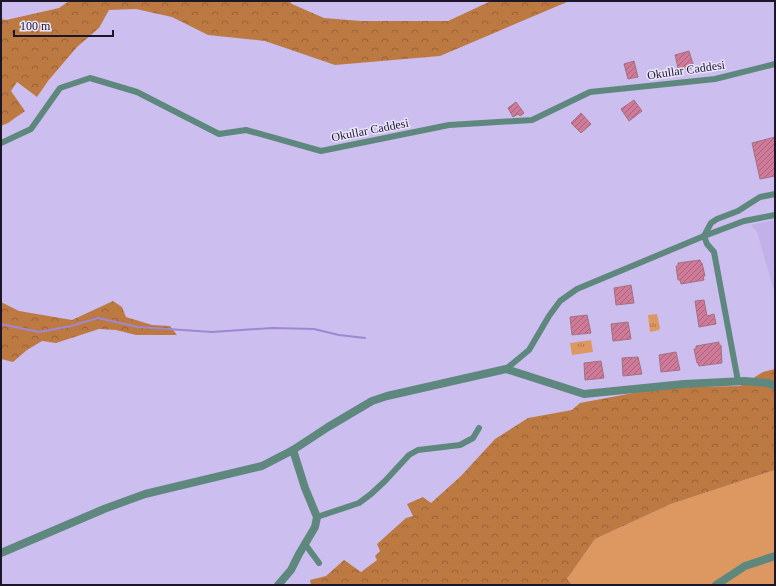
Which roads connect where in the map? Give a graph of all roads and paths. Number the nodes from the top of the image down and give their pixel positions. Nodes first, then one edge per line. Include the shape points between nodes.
1 (775, 64) edge
2 (1, 143) edge
3 (775, 194) edge
4 (775, 215) edge
5 (704, 236) junction
6 (506, 369) junction
7 (738, 381) junction
8 (775, 386) edge
9 (478, 428) dead end
10 (293, 450) junction
11 (317, 517) junction
12 (305, 544) junction
13 (1, 553) edge
14 (775, 556) edge
15 (318, 563) dead end
16 (278, 585) edge
17 (716, 585) edge

1 - 2 street, Okullar Caddesi via 715,79 590,92 532,120 449,125 321,151 246,130 219,134 137,92 90,78 60,88 31,129
3 - 5 street via 760,197 738,211 717,219 711,223
4 - 5 street via 744,221
5 - 6 street via 577,289 560,301 529,350
5 - 7 street via 714,252
6 - 7 street via 584,394
6 - 10 street via 372,401
7 - 8 street via 768,383
9 - 11 street via 473,438 460,445 418,450 409,455 385,481 359,503
10 - 11 street
10 - 13 street via 262,466 145,494
11 - 12 street via 315,527
12 - 15 street
12 - 16 street via 291,570
14 - 17 street via 745,566

